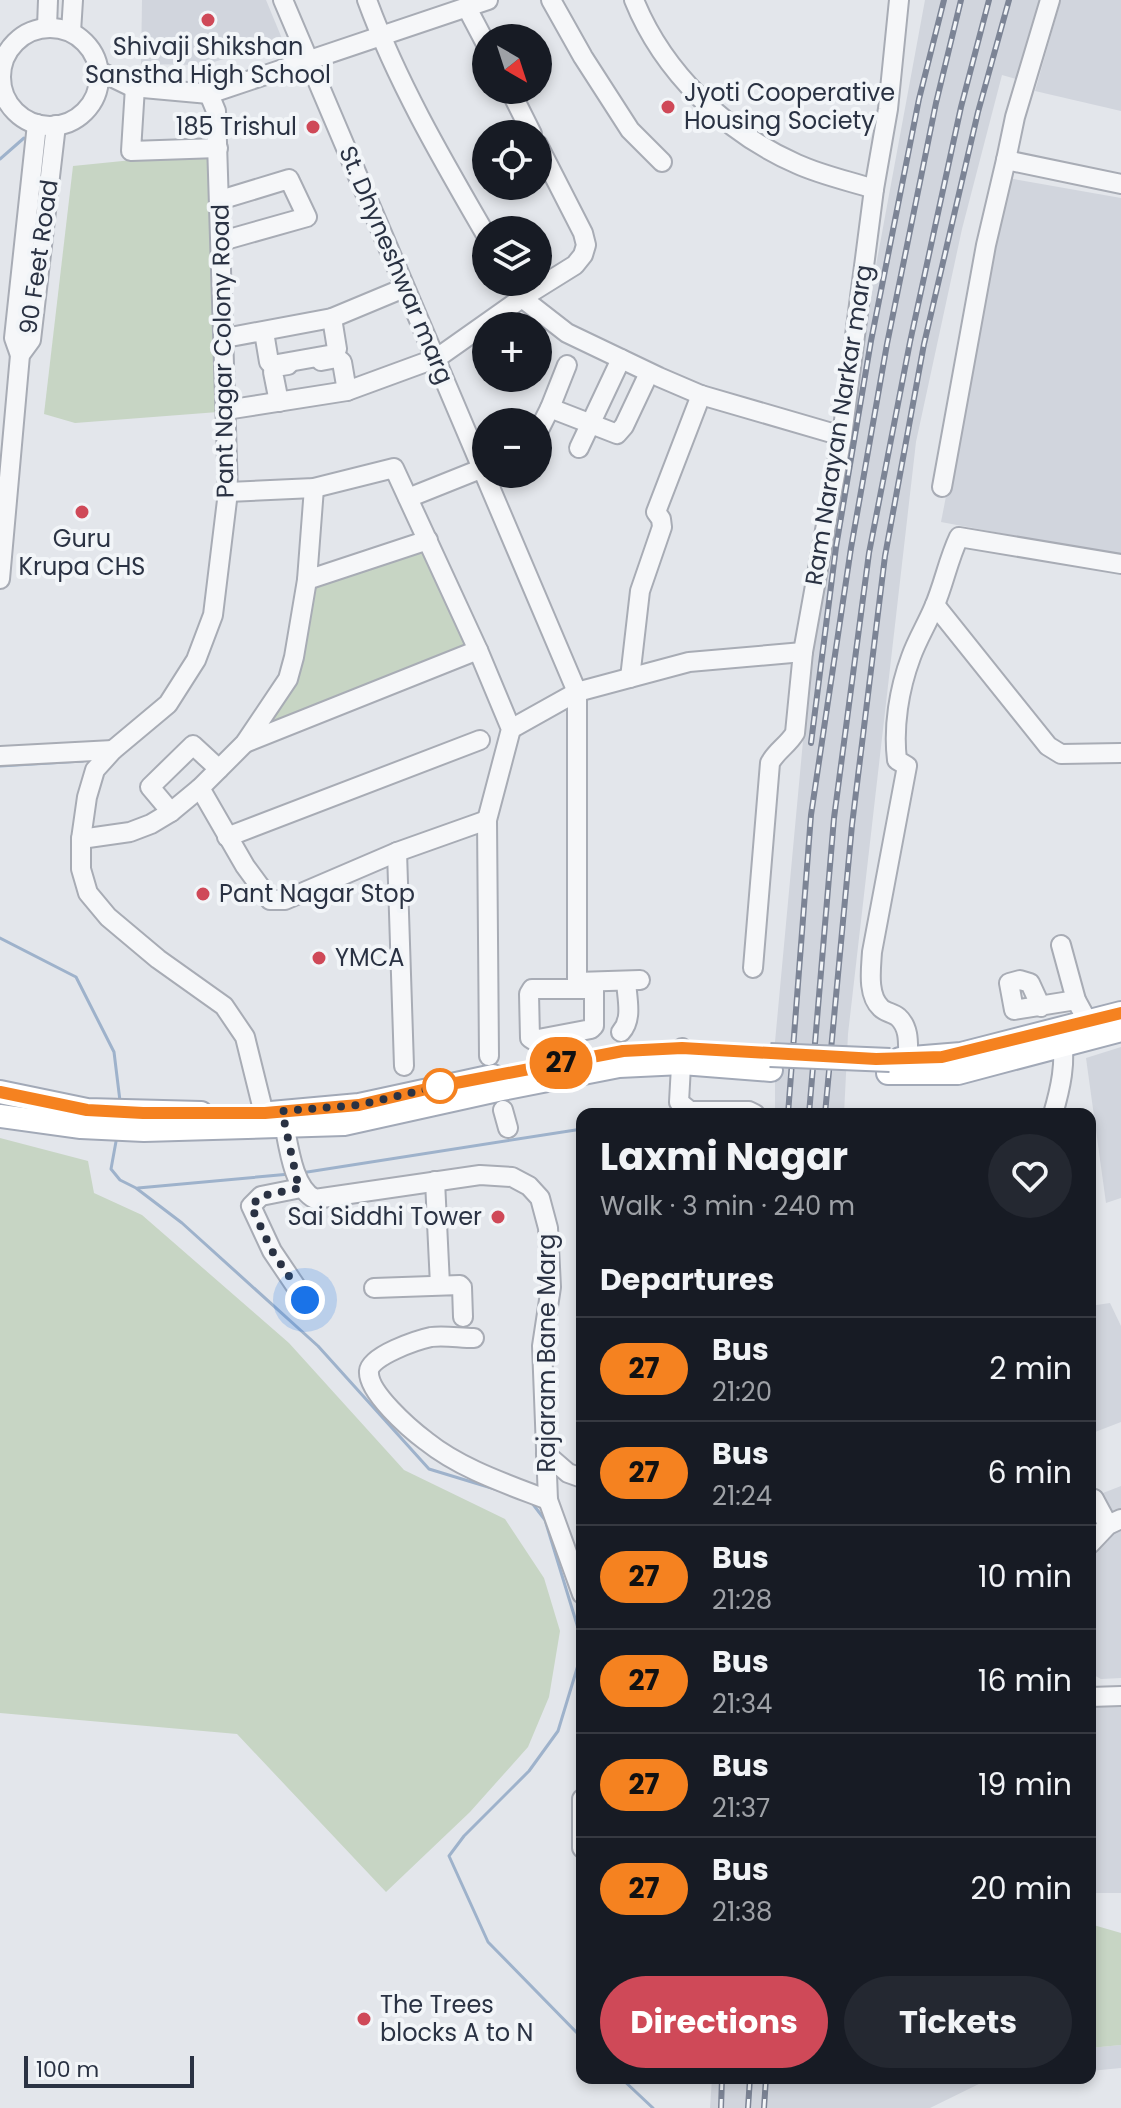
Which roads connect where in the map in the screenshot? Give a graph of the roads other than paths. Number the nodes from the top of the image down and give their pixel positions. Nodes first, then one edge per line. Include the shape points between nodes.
1 (48, 0) edge
2 (73, 0) edge
3 (283, 0) edge
4 (367, 0) edge
5 (488, 0) edge
6 (551, 0) edge
7 (634, 0) edge
8 (899, 0) edge
9 (1050, 0) edge
10 (467, 8) junction
11 (475, 24) edge
12 (47, 27) junction
13 (71, 32) junction
14 (381, 38) junction
15 (3, 55) edge
16 (308, 60) junction
17 (99, 71) junction
18 (1, 84) edge
19 (134, 87) junction
20 (209, 94) junction
21 (93, 99) junction
22 (47, 124) junction
23 (218, 148) junction
24 (1006, 160) junction
25 (662, 162) dead end
26 (552, 172) edge
27 (1121, 184) edge
28 (874, 189) junction
29 (220, 200) junction
30 (475, 216) edge
31 (222, 241) junction
32 (552, 275) edge
33 (404, 288) junction
34 (511, 296) edge
35 (525, 296) edge
36 (333, 322) junction
37 (265, 335) junction
38 (225, 338) junction
39 (437, 358) junction
40 (621, 359) junction
41 (567, 365) dead end
42 (649, 373) junction
43 (346, 388) junction
44 (701, 395) junction
45 (278, 399) junction
46 (550, 408) edge
47 (552, 409) edge
48 (226, 410) junction
49 (590, 423) junction
50 (842, 436) junction
51 (472, 442) edge
52 (579, 448) dead end
53 (472, 472) edge
54 (942, 487) dead end
55 (314, 488) junction
56 (491, 488) edge
57 (228, 492) junction
58 (408, 498) junction
59 (428, 540) junction
60 (1121, 564) edge
61 (0, 579) edge
62 (307, 580) junction
63 (935, 605) junction
64 (478, 650) junction
65 (803, 652) junction
66 (630, 678) junction
67 (577, 692) junction
68 (511, 729) junction
69 (480, 740) dead end
70 (245, 743) junction
71 (113, 750) junction
72 (1121, 753) edge
73 (0, 756) edge
74 (216, 766) junction
75 (200, 788) junction
76 (168, 809) junction
77 (487, 820) junction
78 (227, 837) junction
79 (81, 839) junction
80 (397, 852) junction
81 (1061, 945) dead end
82 (753, 968) dead end
83 (585, 986) junction
84 (1076, 1000) junction
85 (1041, 1007) dead end
86 (1088, 1022) junction
87 (1119, 1022) edge
88 (621, 1032) dead end
89 (1061, 1038) junction
90 (490, 1051) dead end
91 (682, 1056) junction
92 (888, 1065) junction
93 (404, 1066) dead end
94 (0, 1092) edge
95 (684, 1107) edge
96 (1055, 1108) edge
97 (0, 1116) edge
98 (91, 1119) junction
99 (275, 1119) junction
100 (435, 1181) junction
101 (301, 1188) junction
102 (440, 1285) junction
103 (374, 1288) dead end
104 (305, 1300) dead end
105 (463, 1317) dead end
106 (474, 1338) dead end
107 (546, 1454) junction
108 (576, 1476) edge
109 (548, 1500) junction
110 (1096, 1501) edge
111 (1115, 1522) edge
112 (1096, 1539) edge
113 (576, 1577) edge
114 (1121, 1696) edge
115 (1096, 1697) edge

1 - 12 street
2 - 13 street
3 - 16 street, St. Dhyneshwar marg
4 - 14 street
5 - 10 street
6 - 25 street via 622,119
7 - 28 street via 661,50 717,114 756,144 799,166
8 - 28 street, Ram Narayan Narkar marg
9 - 24 street
10 - 11 street
10 - 14 street
12 - 13 street
12 - 15 street via 19,38
13 - 17 street via 84,41
14 - 16 street
14 - 30 street
15 - 18 street
16 - 20 street
16 - 33 street, St. Dhyneshwar marg
17 - 19 street
17 - 21 street
18 - 22 street via 17,114
19 - 20 street
19 - 21 street
19 - 23 street via 131,151
20 - 23 street, Pant Nagar Colony Road via 216,111
21 - 22 street via 71,121
22 - 61 street, 90 Feet Road via 14,338 20,355
23 - 29 street, Pant Nagar Colony Road
24 - 27 street
24 - 54 street
26 - 32 street via 586,245 575,265
28 - 50 street, Ram Narayan Narkar marg
29 - 31 street, Pant Nagar Colony Road
29 - 31 street via 289,179 307,217
31 - 38 street, Pant Nagar Colony Road
33 - 36 street
33 - 39 street, St. Dhyneshwar marg
34 - 39 street
35 - 40 street via 567,333
36 - 37 street
36 - 37 street via 334,354 288,363 270,364
37 - 38 street
38 - 48 street, Pant Nagar Colony Road
39 - 43 street
39 - 51 street, St. Dhyneshwar marg
40 - 42 street
40 - 49 street
41 - 46 street
42 - 44 street
42 - 49 street via 620,432
43 - 45 street
43 - 45 street via 337,358 275,367
44 - 50 street
44 - 66 street via 656,512 662,527 640,591
45 - 48 street
47 - 49 street
48 - 57 street, Pant Nagar Colony Road
49 - 52 street
50 - 65 street, Ram Narayan Narkar marg
53 - 58 street
55 - 57 street
55 - 58 street via 394,468
55 - 62 street
56 - 67 street, St. Dhyneshwar marg
57 - 71 street, Pant Nagar Colony Road via 213,615 196,660 168,704
58 - 59 street
59 - 62 street
59 - 64 street
60 - 63 street via 959,537
62 - 70 street via 288,679
63 - 72 street via 1048,746 1061,754
63 - 92 street via 910,658 894,735 897,760 907,766 870,978 880,1008 901,1020 908,1034
64 - 68 street
64 - 70 street
65 - 66 street via 689,662
65 - 82 street, Ram Narayan Narkar marg via 795,733 770,763
66 - 67 street
67 - 68 street
67 - 83 street, St. Dhyneshwar marg
68 - 77 street
69 - 78 street
70 - 74 street
71 - 73 street
71 - 79 street, Pant Nagar Colony Road via 95,770
74 - 75 street
74 - 76 street
74 - 76 street via 193,745 151,785
75 - 76 street
75 - 78 street
76 - 79 street via 151,824 130,832
77 - 80 street
77 - 90 street
78 - 80 street via 270,900 285,900
79 - 99 street, Pant Nagar Colony Road via 88,893 158,959 224,1006 245,1037
80 - 93 street
81 - 84 street
83 - 83 street, St. Dhyneshwar marg via 562,983 555,989 532,989 530,1038 591,1029
83 - 88 street via 633,981 629,1018
84 - 85 street
84 - 86 street
86 - 87 main road
86 - 89 main road
87 - 89 main road
89 - 92 main road via 958,1073
89 - 96 street
91 - 92 main road, bridge
91 - 95 street via 679,1102
91 - 99 main road via 623,1051 555,1071
94 - 98 main road
97 - 98 main road
98 - 99 main road
99 - 101 street
100 - 101 street, Rajaram Bane Marg via 364,1200 315,1199
100 - 102 street
100 - 107 street, Rajaram Bane Marg via 512,1177 540,1198 548,1228 551,1287 542,1346
101 - 104 street via 261,1196 251,1206 272,1251
102 - 103 street
102 - 105 street via 462,1287
106 - 109 street via 431,1337 373,1361 368,1375 382,1399 427,1442 485,1475
107 - 108 street
107 - 109 street, Rajaram Bane Marg
109 - 113 street, Rajaram Bane Marg
110 - 111 street
111 - 112 street
114 - 115 street

